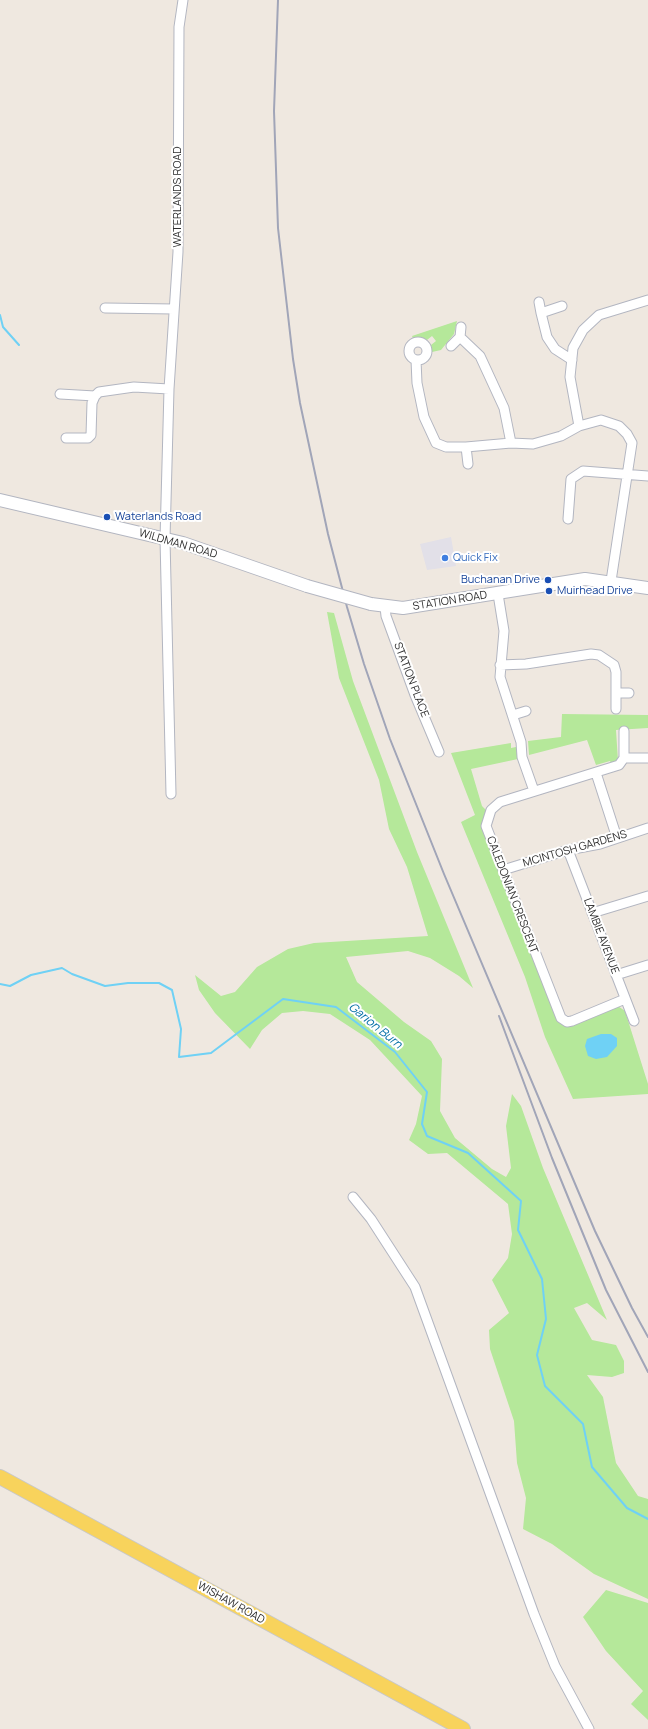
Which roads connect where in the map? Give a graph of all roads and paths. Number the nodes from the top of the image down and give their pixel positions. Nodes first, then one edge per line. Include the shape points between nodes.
1 (183, 0) edge
2 (648, 300) edge
3 (539, 302) dead end
4 (562, 306) dead end
5 (105, 308) dead end
6 (174, 309) junction
7 (542, 313) junction
8 (461, 327) dead end
9 (460, 337) junction
10 (451, 346) dead end
11 (416, 360) dead end
12 (572, 360) junction
13 (169, 390) junction
14 (60, 394) dead end
15 (95, 396) junction
16 (579, 426) junction
17 (66, 438) dead end
18 (511, 443) junction
19 (466, 447) junction
20 (468, 464) dead end
21 (629, 474) junction
22 (648, 476) edge
23 (0, 500) edge
24 (568, 519) dead end
25 (165, 539) junction
26 (612, 581) junction
27 (648, 588) edge
28 (498, 594) junction
29 (371, 604) joint
30 (385, 607) junction
31 (500, 665) junction
32 (616, 693) junction
33 (629, 693) dead end
34 (616, 709) dead end
35 (526, 711) dead end
36 (513, 715) junction
37 (624, 731) dead end
38 (439, 752) dead end
39 (624, 758) junction
40 (648, 758) edge
41 (596, 773) junction
42 (534, 792) junction
43 (171, 794) dead end
44 (648, 828) edge
45 (617, 838) junction
46 (568, 850) junction
47 (503, 870) junction
48 (648, 896) edge
49 (592, 913) junction
50 (648, 965) edge
51 (616, 975) junction
52 (625, 999) junction
53 (634, 1021) dead end
54 (353, 1197) dead end
55 (0, 1477) edge
56 (463, 1729) edge
57 (589, 1729) edge

1 - 6 street, WATERLANDS ROAD via 179,27 178,252
2 - 12 street via 599,316 584,330 573,348
3 - 7 street
4 - 7 street
5 - 6 street
6 - 13 street, WATERLANDS ROAD
7 - 12 street via 547,337 555,349
8 - 9 street
9 - 10 street
9 - 18 street via 480,356 504,408
11 - 19 street via 417,383 424,417 436,443 446,447
12 - 16 street via 570,377
13 - 15 street via 134,388 99,392
13 - 25 street, WATERLANDS ROAD
14 - 15 street
15 - 17 street via 92,403 91,435 88,438
16 - 18 street via 560,436 533,444
16 - 21 street via 601,420 618,426 627,434 632,443
18 - 19 street
19 - 20 street
21 - 22 street
21 - 24 street via 584,471 571,479
21 - 26 street
23 - 25 main road, WILDMAN ROAD
25 - 29 main road, WILDMAN ROAD, bridge via 206,550 307,586
25 - 43 street, WATERLANDS ROAD
26 - 27 main road, STATION ROAD
26 - 28 main road, STATION ROAD via 573,580
28 - 30 main road, STATION ROAD via 403,608
28 - 31 street via 504,631
29 - 30 main road, STATION ROAD
30 - 38 street, STATION PLACE via 415,695
31 - 32 street via 599,655 614,665
31 - 36 street via 500,677
32 - 33 street
32 - 34 street
35 - 36 street
36 - 42 street via 521,742 522,757
37 - 39 street
39 - 40 street
39 - 41 street, CALEDONIAN CRESCENT via 619,765
41 - 42 street, CALEDONIAN CRESCENT
41 - 45 street
42 - 47 street, CALEDONIAN CRESCENT via 500,802 488,815 487,830
44 - 45 street, MCINTOSH GARDENS
45 - 46 street, MCINTOSH GARDENS
46 - 47 street, MCINTOSH GARDENS
46 - 49 street, LAMBIE AVENUE
47 - 52 street, CALEDONIAN CRESCENT via 561,1018 567,1022 572,1021
48 - 49 street
49 - 51 street, LAMBIE AVENUE
50 - 51 street
51 - 52 street, LAMBIE AVENUE
52 - 53 street, LAMBIE AVENUE
54 - 57 street via 371,1219 415,1287 555,1666
55 - 56 main road, WISHAW ROAD

